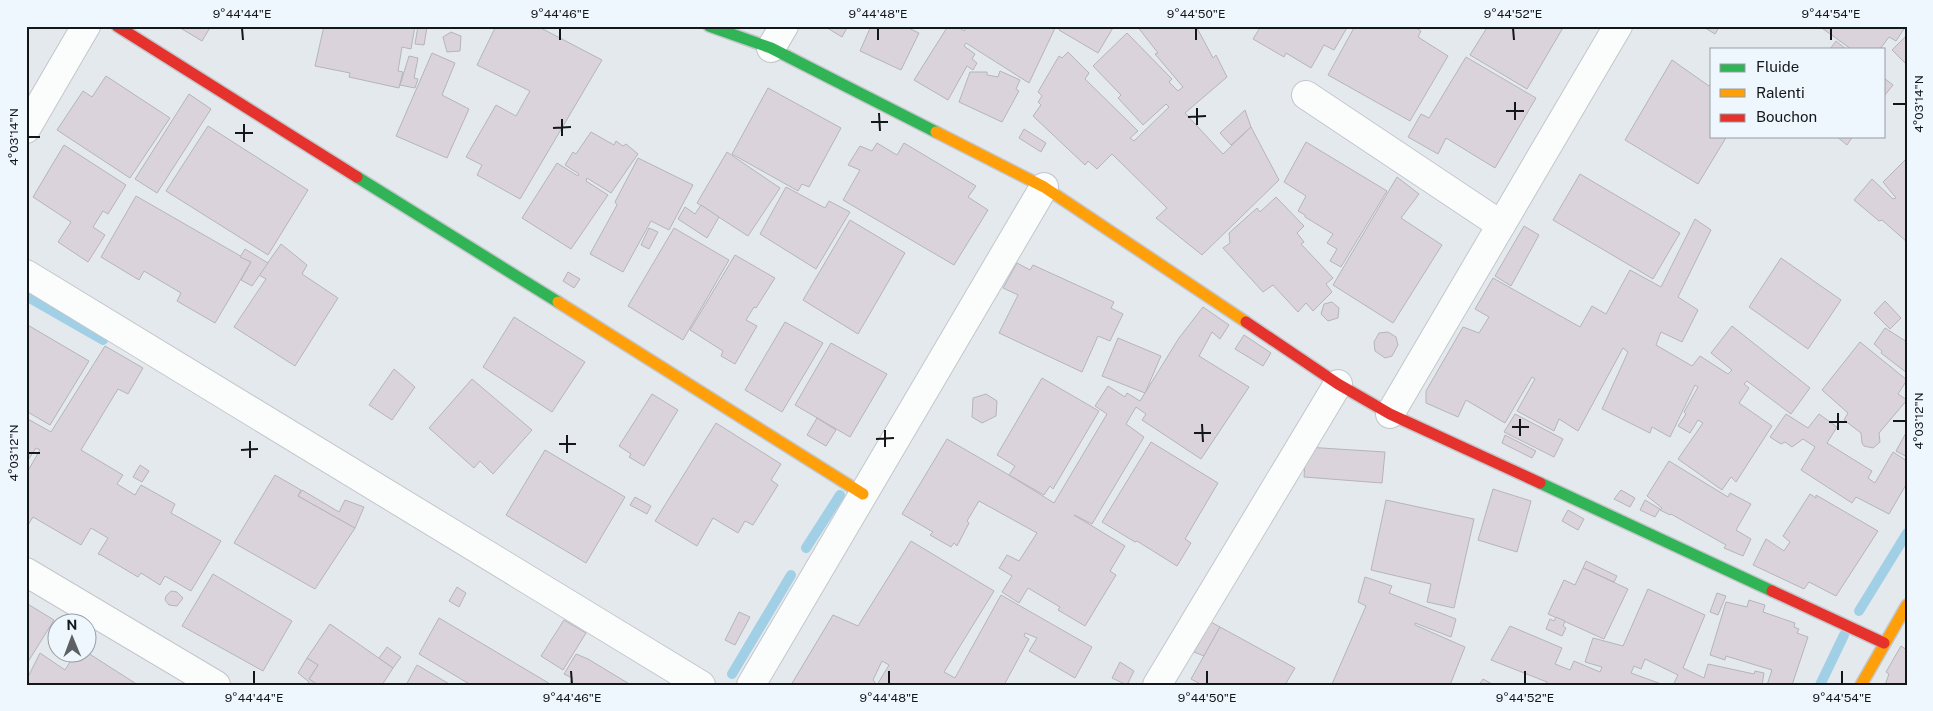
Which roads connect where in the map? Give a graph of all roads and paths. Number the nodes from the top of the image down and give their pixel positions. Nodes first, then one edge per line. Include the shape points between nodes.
1 (86, 26) edge
2 (117, 26) edge
3 (709, 26) edge
4 (1618, 26) edge
5 (778, 37) edge
6 (1306, 95) dead end
7 (26, 129) edge
8 (1044, 188) junction
9 (1501, 225) junction
10 (26, 274) edge
11 (1338, 384) junction
12 (1390, 414) junction
13 (863, 494) junction
14 (26, 572) edge
15 (1907, 605) edge
16 (1884, 643) junction
17 (216, 685) edge
18 (701, 685) edge
19 (751, 685) edge
20 (1157, 685) edge
21 (1861, 685) edge

1 - 7 street
2 - 13 street
3 - 5 street
4 - 9 street
5 - 8 street
6 - 9 street
8 - 11 street
8 - 13 street
9 - 12 street
10 - 18 street
11 - 12 street
11 - 20 street
12 - 16 street
13 - 19 street
14 - 17 street
15 - 16 street
16 - 21 street

